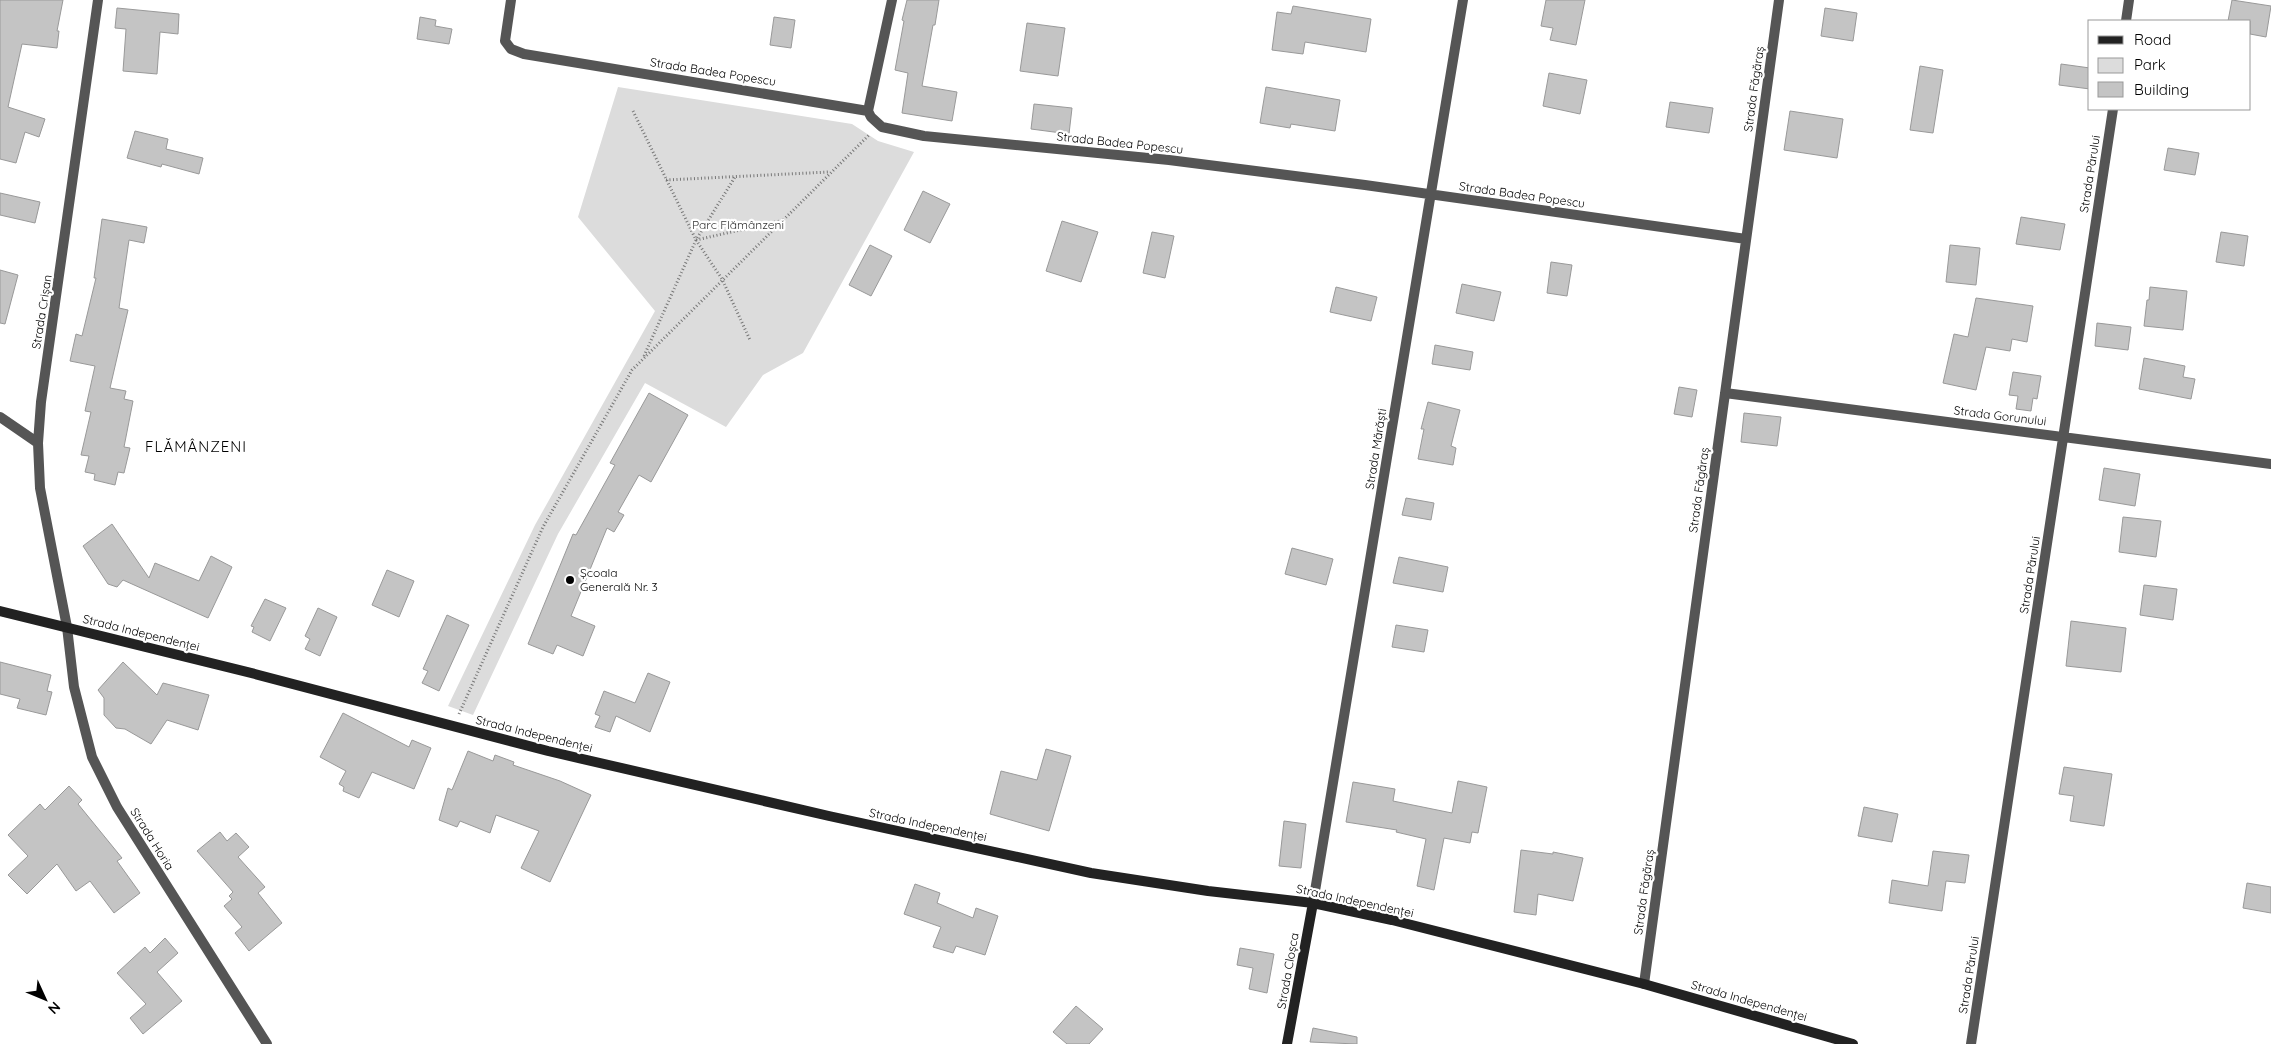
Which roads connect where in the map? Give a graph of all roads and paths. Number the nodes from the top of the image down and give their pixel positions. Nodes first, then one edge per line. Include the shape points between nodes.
1 (98, 0) edge
2 (511, 0) edge
3 (892, 0) edge
4 (1462, 0) edge
5 (1779, 0) edge
6 (2129, 0) edge
7 (2126, 20) edge
8 (2113, 110) edge
9 (633, 111) dead end
10 (868, 111) junction
11 (882, 127) junction
12 (829, 172) junction
13 (735, 176) junction
14 (666, 180) junction
15 (1430, 195) junction
16 (780, 221) junction
17 (1746, 239) junction
18 (696, 240) junction
19 (722, 279) junction
20 (750, 340) dead end
21 (644, 358) junction
22 (1725, 393) junction
23 (0, 418) edge
24 (2064, 437) junction
25 (38, 444) junction
26 (2271, 464) edge
27 (0, 611) edge
28 (67, 627) junction
29 (454, 726) junction
30 (1313, 903) junction
31 (1644, 984) junction
32 (267, 1044) edge
33 (1287, 1044) edge
34 (1853, 1044) edge
35 (1971, 1044) edge

1 - 25 street, Strada Crișan via 41,402
2 - 10 street, Strada Badea Popescu via 505,41 511,49 524,54
3 - 10 street
4 - 15 street, Strada Mărăști
5 - 17 street, Strada Făgăraș
6 - 7 street
8 - 24 street, Strada Părului
9 - 14 path
10 - 11 street
11 - 12 path via 866,136
11 - 15 street, Strada Badea Popescu via 924,136 1169,160
12 - 13 path
12 - 16 path
13 - 14 path
13 - 18 path
14 - 18 path
15 - 17 street, Strada Badea Popescu
15 - 30 street, Strada Mărăști
16 - 18 path
16 - 19 path
17 - 22 street, Strada Făgăraș
18 - 19 path
18 - 21 path
19 - 20 path
19 - 21 path
21 - 29 path via 632,370 543,527
22 - 24 street, Strada Gorunului
22 - 31 street, Strada Făgăraș
23 - 25 street
24 - 26 street, Strada Gorunului
24 - 35 street, Strada Părului
25 - 28 street, Strada Crișan via 40,488
27 - 28 street, Strada Independenței
28 - 29 street, Strada Independenței
28 - 32 street, Strada Horia via 74,687 83,726 102,780
29 - 30 street, Strada Independenței via 829,816 1091,873
30 - 31 street, Strada Independenței
30 - 33 street, Strada Cloșca
31 - 34 street, Strada Independenței

